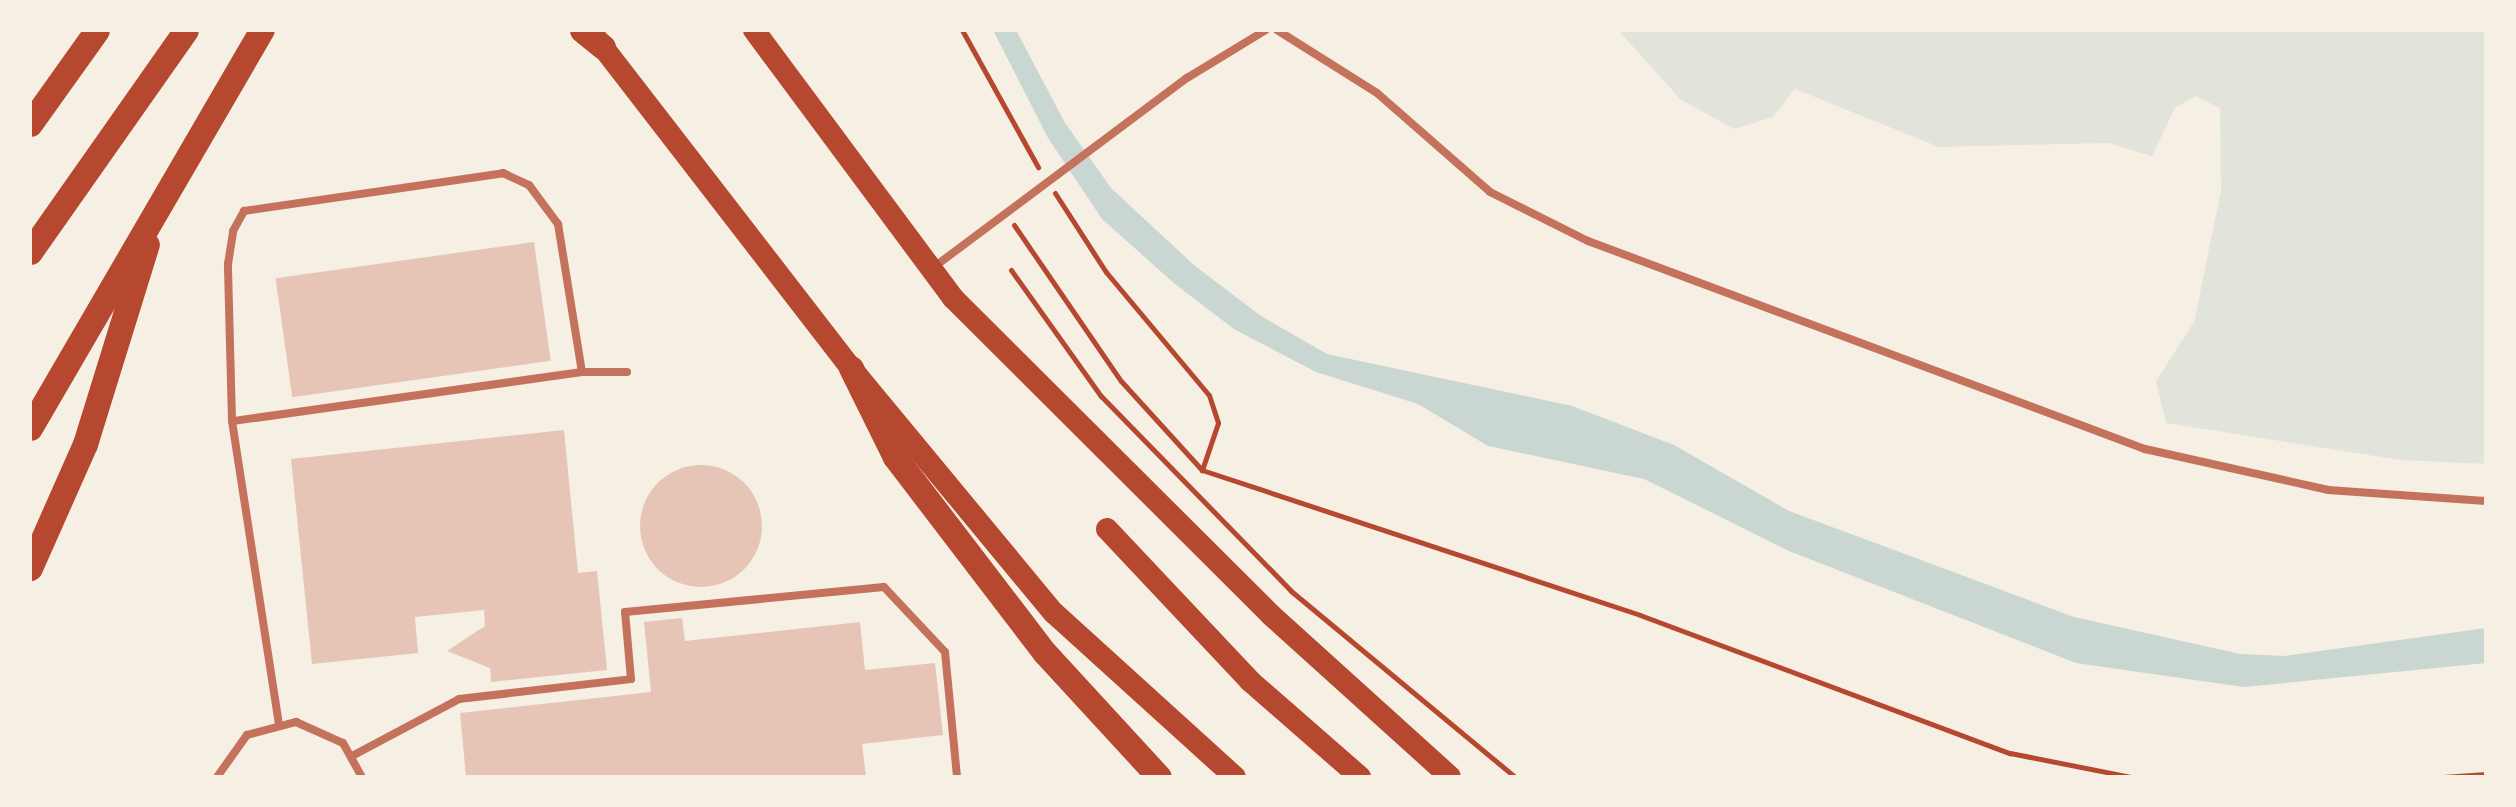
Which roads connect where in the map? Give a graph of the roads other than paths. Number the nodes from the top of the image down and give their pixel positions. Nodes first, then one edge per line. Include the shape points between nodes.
1 (96, 30) edge
2 (186, 30) edge
3 (262, 30) edge
4 (754, 30) edge
5 (1266, 30) edge
6 (1277, 30) edge
7 (592, 36) edge
8 (30, 124) edge
9 (164, 190) junction
10 (30, 252) edge
11 (930, 269) junction
12 (851, 368) junction
13 (582, 372) junction
14 (627, 372) dead end
15 (232, 420) junction
16 (30, 428) edge
17 (2486, 501) edge
18 (1107, 529) dead end
19 (30, 568) edge
20 (279, 724) junction
21 (352, 756) junction
22 (217, 777) edge
23 (362, 777) edge
24 (957, 777) edge
25 (1159, 777) edge
26 (1235, 777) edge
27 (1360, 777) edge
28 (1450, 777) edge

1 - 8 highway
2 - 10 highway
3 - 9 highway
4 - 11 main road
5 - 11 lane via 1187,78
6 - 17 lane via 1377,93 1490,192 1588,241 2088,430 2328,490
7 - 12 main road
9 - 16 highway
9 - 19 highway via 85,444
11 - 28 main road via 999,347 1270,616
12 - 25 highway via 895,458 1044,653
12 - 26 main road via 1054,613
13 - 14 lane
13 - 15 lane
13 - 15 lane via 558,224 529,185 503,173 244,211 228,264
15 - 20 lane
18 - 27 main road via 1250,681
20 - 21 lane via 322,729
20 - 22 lane via 247,735
21 - 23 lane
21 - 24 lane via 459,699 632,679 624,612 884,587 945,652

